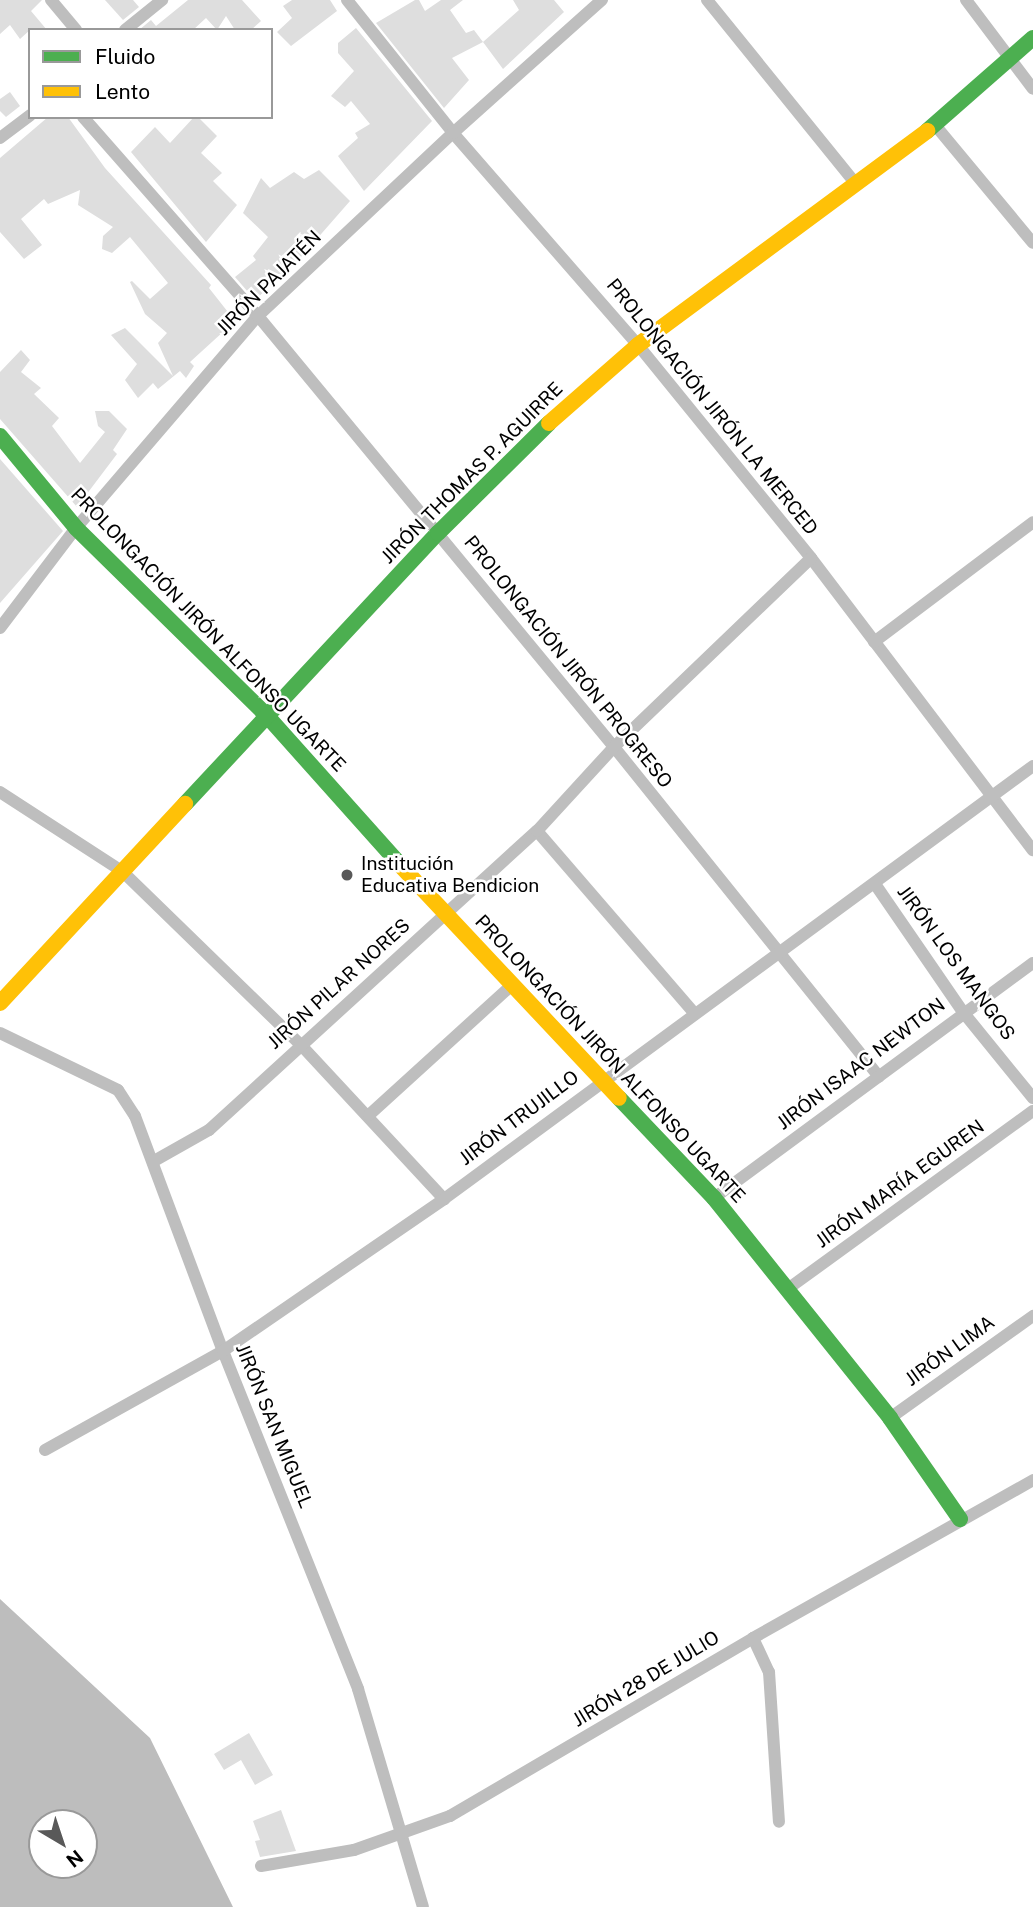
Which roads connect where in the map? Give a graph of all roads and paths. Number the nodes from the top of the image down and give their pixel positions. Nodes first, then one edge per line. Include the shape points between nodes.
1 (51, 0) edge
2 (162, 0) edge
3 (347, 0) edge
4 (603, 0) edge
5 (707, 0) edge
6 (966, 0) edge
7 (74, 28) edge
8 (127, 28) edge
9 (1033, 38) edge
10 (1010, 59) junction
11 (1033, 89) edge
12 (28, 117) edge
13 (85, 119) edge
14 (935, 125) junction
15 (453, 133) junction
16 (0, 138) edge
17 (857, 185) junction
18 (1033, 243) edge
19 (258, 316) junction
20 (638, 345) junction
21 (0, 436) edge
22 (1033, 522) edge
23 (76, 528) junction
24 (439, 533) junction
25 (811, 558) junction
26 (0, 628) edge
27 (874, 642) junction
28 (268, 717) junction
29 (614, 747) junction
30 (1033, 766) edge
31 (0, 792) edge
32 (991, 797) junction
33 (537, 831) junction
34 (1033, 850) edge
35 (123, 872) junction
36 (875, 884) junction
37 (444, 914) junction
38 (778, 950) junction
39 (1033, 963) edge
40 (512, 985) junction
41 (0, 1003) edge
42 (963, 1012) junction
43 (694, 1013) junction
44 (0, 1033) edge
45 (300, 1044) junction
46 (879, 1077) junction
47 (603, 1079) junction
48 (1033, 1098) edge
49 (1033, 1111) edge
50 (369, 1115) junction
51 (154, 1161) junction
52 (714, 1198) junction
53 (444, 1199) junction
54 (789, 1288) junction
55 (1033, 1316) edge
56 (223, 1351) junction
57 (890, 1418) junction
58 (44, 1450) dead end
59 (1033, 1480) edge
60 (960, 1519) junction
61 (753, 1638) junction
62 (779, 1822) dead end
63 (402, 1834) junction
64 (261, 1866) dead end
65 (423, 1907) edge

1 - 7 street
2 - 8 street
3 - 15 street, PROLONGACIÓN JIRÓN LA MERCED
4 - 15 street, JIRÓN PAJATÉN
5 - 17 street
6 - 10 street
9 - 10 street, JIRÓN THOMAS P. AGUIRRE
10 - 11 street
10 - 14 street, JIRÓN THOMAS P. AGUIRRE
12 - 16 street
13 - 19 street, PROLONGACIÓN JIRÓN PROGRESO
14 - 17 street, JIRÓN THOMAS P. AGUIRRE
14 - 18 street
15 - 19 street, JIRÓN PAJATÉN
15 - 20 street, PROLONGACIÓN JIRÓN LA MERCED
17 - 20 street, JIRÓN THOMAS P. AGUIRRE
19 - 23 street, JIRÓN PAJATÉN
19 - 24 street, PROLONGACIÓN JIRÓN PROGRESO
20 - 24 street, JIRÓN THOMAS P. AGUIRRE via 559,413
20 - 25 street, PROLONGACIÓN JIRÓN LA MERCED
21 - 23 street, PROLONGACIÓN JIRÓN ALFONSO UGARTE
22 - 27 street
23 - 26 street, JIRÓN PAJATÉN
23 - 28 street, PROLONGACIÓN JIRÓN ALFONSO UGARTE
24 - 28 street, JIRÓN THOMAS P. AGUIRRE
24 - 29 street, PROLONGACIÓN JIRÓN PROGRESO
25 - 27 street, PROLONGACIÓN JIRÓN LA MERCED
25 - 29 street, JIRÓN PILAR NORES
27 - 32 street, PROLONGACIÓN JIRÓN LA MERCED
28 - 35 street, JIRÓN THOMAS P. AGUIRRE
28 - 37 street, PROLONGACIÓN JIRÓN ALFONSO UGARTE
29 - 33 street, JIRÓN PILAR NORES
29 - 38 street, PROLONGACIÓN JIRÓN PROGRESO
30 - 32 street, JIRÓN TRUJILLO
31 - 35 street
32 - 34 street, PROLONGACIÓN JIRÓN LA MERCED
32 - 36 street, JIRÓN TRUJILLO
33 - 37 street, JIRÓN PILAR NORES
33 - 43 street
35 - 41 street, JIRÓN THOMAS P. AGUIRRE
35 - 45 street
36 - 38 street, JIRÓN TRUJILLO
36 - 42 street, JIRÓN LOS MANGOS
37 - 40 street, PROLONGACIÓN JIRÓN ALFONSO UGARTE
37 - 45 street, JIRÓN PILAR NORES
38 - 43 street, JIRÓN TRUJILLO
38 - 46 street, PROLONGACIÓN JIRÓN PROGRESO
39 - 42 street, JIRÓN ISAAC NEWTON
40 - 47 street, PROLONGACIÓN JIRÓN ALFONSO UGARTE
40 - 50 street
42 - 46 street, JIRÓN ISAAC NEWTON
42 - 48 street, JIRÓN LOS MANGOS
43 - 47 street, JIRÓN TRUJILLO
44 - 51 street, JIRÓN SAN MIGUEL via 118,1090
45 - 50 street
45 - 51 street, JIRÓN PILAR NORES via 209,1130
46 - 52 street, JIRÓN ISAAC NEWTON
47 - 52 street, PROLONGACIÓN JIRÓN ALFONSO UGARTE
47 - 53 street, JIRÓN TRUJILLO
49 - 54 street, JIRÓN MARÍA EGUREN
50 - 53 street
51 - 56 street, JIRÓN SAN MIGUEL
52 - 54 street, PROLONGACIÓN JIRÓN ALFONSO UGARTE
53 - 56 street, JIRÓN TRUJILLO
54 - 57 street, PROLONGACIÓN JIRÓN ALFONSO UGARTE
55 - 57 street, JIRÓN LIMA
56 - 58 street, JIRÓN TRUJILLO
56 - 63 street, JIRÓN SAN MIGUEL via 358,1689
57 - 60 street, PROLONGACIÓN JIRÓN ALFONSO UGARTE
59 - 60 street, JIRÓN 28 DE JULIO
60 - 61 street, JIRÓN 28 DE JULIO
61 - 62 street via 769,1672
61 - 63 street, JIRÓN 28 DE JULIO via 470,1805
63 - 64 street, JIRÓN 28 DE JULIO via 354,1850
63 - 65 street, JIRÓN SAN MIGUEL

